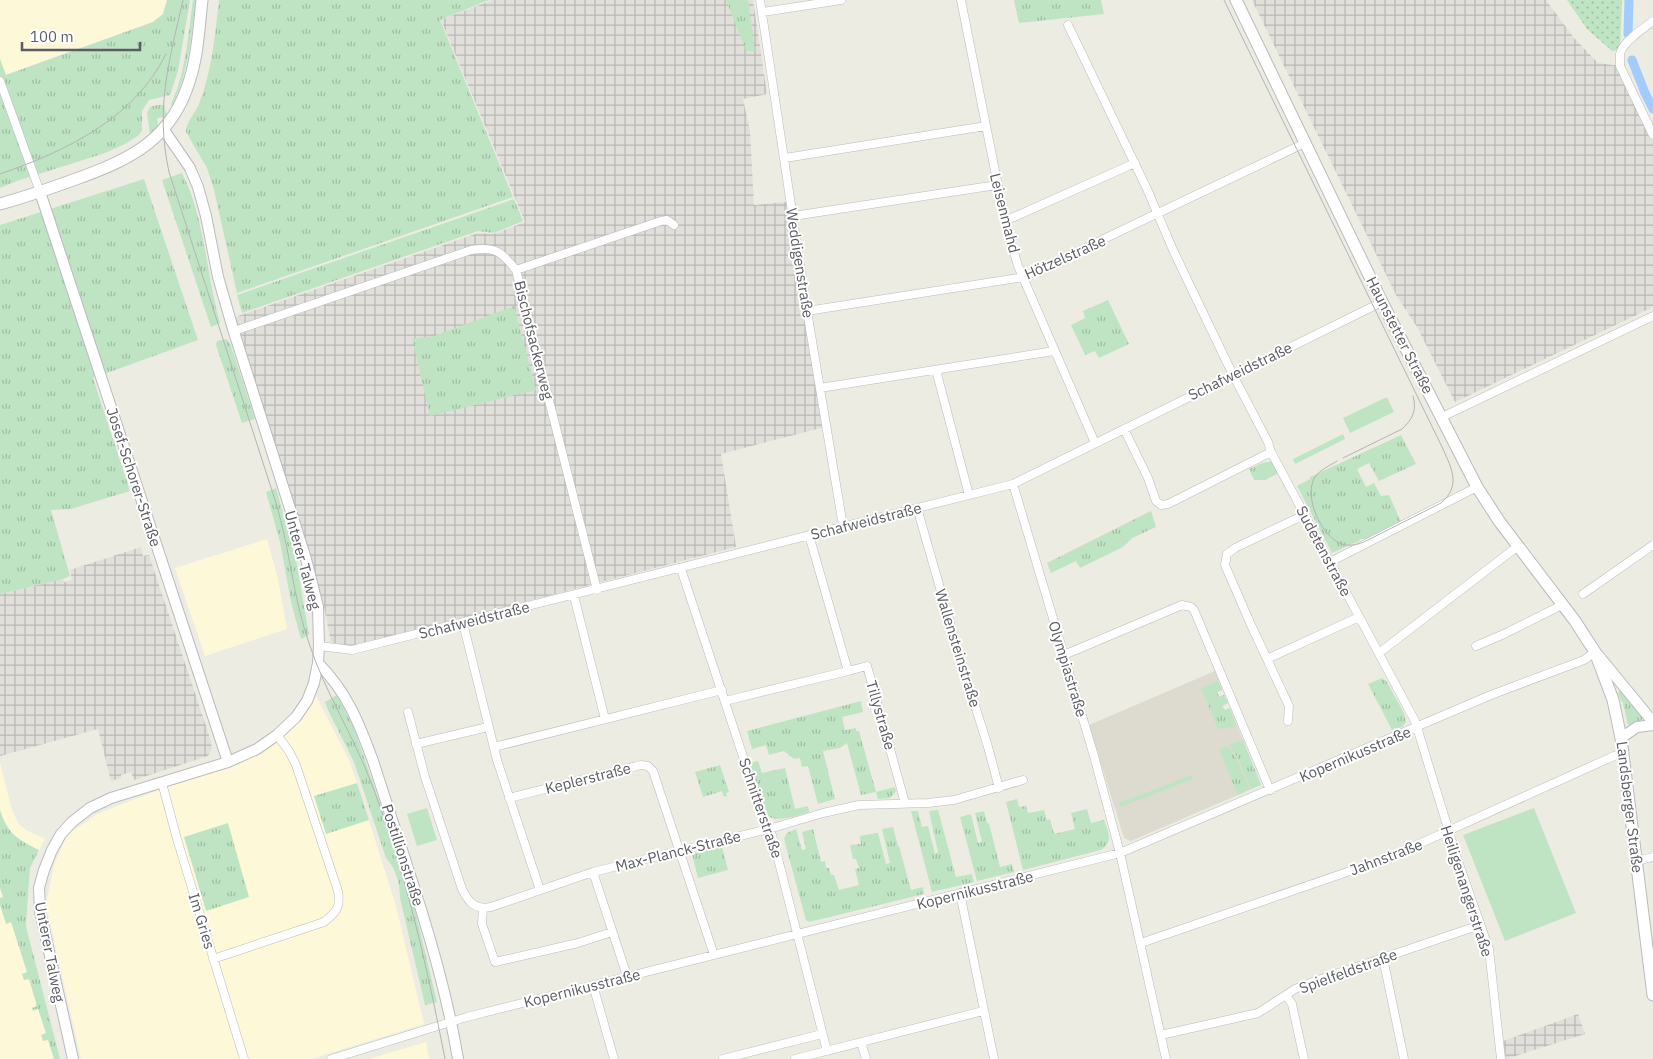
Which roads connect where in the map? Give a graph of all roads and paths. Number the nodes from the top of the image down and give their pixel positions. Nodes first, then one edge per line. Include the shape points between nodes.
1 (202, 0) edge
2 (760, 0) edge
3 (841, 0) edge
4 (961, 0) edge
5 (1236, 0) edge
6 (762, 12) junction
7 (1653, 21) edge
8 (1068, 25) dead end
9 (0, 80) edge
10 (986, 126) junction
11 (164, 130) junction
12 (1653, 135) edge
13 (1305, 143) junction
14 (785, 158) junction
15 (1135, 163) junction
16 (997, 185) junction
17 (40, 192) junction
18 (0, 204) edge
19 (1158, 214) junction
20 (793, 216) junction
21 (1005, 221) junction
22 (674, 225) dead end
23 (516, 270) junction
24 (1024, 277) junction
25 (1382, 302) junction
26 (807, 311) junction
27 (1653, 316) edge
28 (234, 331) junction
29 (1054, 351) junction
30 (936, 370) junction
31 (1232, 375) junction
32 (820, 388) junction
33 (1442, 417) junction
34 (1124, 429) junction
35 (1095, 443) junction
36 (1271, 452) junction
37 (1013, 484) junction
38 (1478, 487) junction
39 (969, 495) junction
40 (917, 508) junction
41 (1304, 515) junction
42 (843, 526) junction
43 (809, 535) junction
44 (1518, 546) junction
45 (1653, 546) edge
46 (1330, 562) junction
47 (681, 569) junction
48 (597, 590) junction
49 (1583, 594) dead end
50 (574, 596) junction
51 (1562, 605) junction
52 (1359, 617) junction
53 (463, 623) junction
54 (319, 646) junction
55 (1476, 646) dead end
56 (1595, 652) junction
57 (1379, 653) junction
58 (1064, 655) junction
59 (1266, 659) junction
60 (318, 663) junction
61 (848, 671) junction
62 (722, 690) junction
63 (725, 701) junction
64 (408, 712) dead end
65 (605, 719) junction
66 (1288, 720) dead end
67 (1653, 723) edge
68 (488, 727) junction
69 (1417, 727) junction
70 (277, 735) junction
71 (1621, 738) junction
72 (416, 744) junction
73 (494, 747) junction
74 (1623, 753) junction
75 (228, 762) junction
76 (1022, 780) dead end
77 (162, 783) junction
78 (999, 788) junction
79 (1270, 790) junction
80 (509, 798) junction
81 (905, 803) junction
82 (768, 829) junction
83 (1448, 832) junction
84 (680, 850) junction
85 (1120, 853) junction
86 (1653, 857) edge
87 (1637, 861) junction
88 (593, 872) junction
89 (540, 890) junction
90 (960, 893) junction
91 (483, 908) junction
92 (1480, 925) junction
93 (612, 932) junction
94 (797, 934) junction
95 (1140, 943) junction
96 (714, 955) junction
97 (1383, 958) junction
98 (213, 959) junction
99 (627, 976) junction
100 (593, 985) junction
101 (1653, 995) edge
102 (1286, 996) junction
103 (984, 1011) junction
104 (451, 1022) junction
105 (822, 1034) junction
106 (1161, 1035) junction
107 (861, 1042) junction
108 (827, 1050) junction
109 (748, 1056) edge
110 (73, 1059) edge
111 (244, 1059) edge
112 (331, 1059) edge
113 (458, 1059) edge
114 (614, 1059) edge
115 (723, 1059) edge
116 (795, 1059) edge
117 (866, 1059) edge
118 (994, 1059) edge
119 (1166, 1059) edge
120 (1304, 1059) edge
121 (1404, 1059) edge
122 (1501, 1059) edge

1 - 11 main road via 190,79 175,115
2 - 6 street, Weddigenstraße
3 - 6 street
4 - 10 street, Leisenmahd
5 - 13 main road, Haunstetter Straße
6 - 14 street, Weddigenstraße
7 - 12 street via 1620,52 1620,66
8 - 15 street, Sudetenstraße
9 - 17 street
10 - 14 street
10 - 16 street, Leisenmahd
11 - 17 main road via 120,162
11 - 28 street, Unterer Talweg via 190,168 198,186 218,277
13 - 19 street, Hötzelstraße
13 - 25 main road, Haunstetter Straße
14 - 20 street, Weddigenstraße
15 - 19 street, Sudetenstraße
15 - 21 street
16 - 20 street
16 - 21 street, Leisenmahd
17 - 18 main road
17 - 75 street, Josef-Schorer-Straße
19 - 24 street, Hötzelstraße
19 - 31 street, Sudetenstraße
20 - 26 street, Weddigenstraße
21 - 24 street, Leisenmahd
22 - 23 street via 667,220 661,221
23 - 28 street, Bischofsackerweg via 505,256 491,248 471,250
23 - 48 street, Bischofsackerweg
24 - 26 street, Hötzelstraße
24 - 29 street, Leisenmahd
25 - 31 street, Schafweidstraße
25 - 33 main road, Haunstetter Straße
26 - 32 street, Weddigenstraße
27 - 33 street
28 - 54 street, Unterer Talweg via 306,559 318,607
29 - 30 street
29 - 35 street, Leisenmahd
30 - 32 street
30 - 39 street
31 - 34 street, Schafweidstraße
31 - 36 street, Sudetenstraße
32 - 42 street, Weddigenstraße
33 - 38 main road, Haunstetter Straße
34 - 35 street, Schafweidstraße
34 - 36 street via 1156,501 1161,505
35 - 37 street, Schafweidstraße
36 - 41 street, Sudetenstraße
37 - 39 street, Schafweidstraße
37 - 58 street, Olympiastraße
38 - 44 main road, Haunstetter Straße via 1498,521
38 - 46 street
39 - 40 street, Schafweidstraße
40 - 42 street, Schafweidstraße
40 - 78 street, Wallensteinstraße
41 - 46 street, Sudetenstraße
41 - 59 street via 1227,554 1225,565
42 - 43 street, Schafweidstraße
43 - 47 street, Schafweidstraße
43 - 61 street, Tillystraße
44 - 51 main road, Haunstetter Straße
44 - 57 street
45 - 49 street
46 - 52 street, Sudetenstraße
47 - 48 street, Schafweidstraße
47 - 62 street, Schnitterstraße
48 - 50 street, Schafweidstraße
50 - 53 street, Schafweidstraße
50 - 65 street
51 - 55 street
51 - 56 main road, Haunstetter Straße
52 - 57 street, Sudetenstraße
52 - 59 street
53 - 54 street, Schafweidstraße via 352,650
53 - 68 street
54 - 60 street, Unterer Talweg
56 - 67 street
56 - 69 street, Kopernikusstraße via 1584,660
56 - 71 main road, Landsberger Straße via 1613,700
57 - 69 street, Sudetenstraße
58 - 79 street via 1182,605 1190,607
58 - 85 street, Olympiastraße
59 - 66 street via 1289,706
60 - 70 street, Unterer Talweg via 307,701
60 - 104 street, Postillionstraße via 334,679 362,730 434,951
61 - 63 street
61 - 81 street, Tillystraße via 867,666
62 - 63 street, Schnitterstraße
62 - 65 street
63 - 82 street, Schnitterstraße
64 - 72 street
65 - 73 street
67 - 71 street via 1637,727
68 - 72 street
68 - 73 street
69 - 79 street, Kopernikusstraße
69 - 83 street, Heiligenangerstraße
70 - 75 street, Unterer Talweg
70 - 98 street via 296,765 338,892 337,909 324,922
71 - 74 main road, Landsberger Straße
72 - 91 street via 462,890 468,901
73 - 80 street
74 - 83 street, Jahnstraße
74 - 87 main road, Landsberger Straße
75 - 77 street, Unterer Talweg
76 - 78 street, Max-Planck-Straße
77 - 98 street, Im Gries
77 - 110 street, Unterer Talweg via 111,798 90,808 62,834 44,870 39,888 40,911
78 - 81 street, Max-Planck-Straße via 954,800
79 - 85 street, Kopernikusstraße
80 - 84 street, Keplerstraße via 641,765 648,766 653,771
80 - 89 street
81 - 82 street, Max-Planck-Straße via 859,806
82 - 84 street, Max-Planck-Straße
82 - 94 street, Schnitterstraße
83 - 92 street, Heiligenangerstraße
83 - 95 street, Jahnstraße via 1388,858
84 - 88 street, Max-Planck-Straße
84 - 96 street, Keplerstraße
85 - 90 street, Kopernikusstraße
85 - 95 street, Olympiastraße
86 - 87 street
87 - 101 main road, Landsberger Straße
88 - 89 street, Max-Planck-Straße
88 - 93 street
89 - 91 street, Max-Planck-Straße
90 - 94 street, Kopernikusstraße
90 - 103 street
91 - 93 street via 482,924 495,962
92 - 97 street, Spielfeldstraße
92 - 122 street, Heiligenangerstraße via 1490,953
93 - 99 street
94 - 96 street, Kopernikusstraße
94 - 105 street, Schnitterstraße
95 - 106 street, Olympiastraße
96 - 99 street, Kopernikusstraße
97 - 102 street, Spielfeldstraße via 1310,983
97 - 121 street
98 - 111 street, Im Gries
99 - 100 street, Kopernikusstraße
100 - 104 street, Kopernikusstraße
100 - 114 street
102 - 106 street, Spielfeldstraße via 1258,1013
102 - 120 street via 1292,1004
103 - 107 street
103 - 118 street
104 - 112 street, Kopernikusstraße
104 - 113 street, Postillionstraße
105 - 108 street, Schnitterstraße
105 - 109 street
106 - 119 street, Olympiastraße
107 - 108 street
107 - 117 street
108 - 116 street
109 - 115 street

